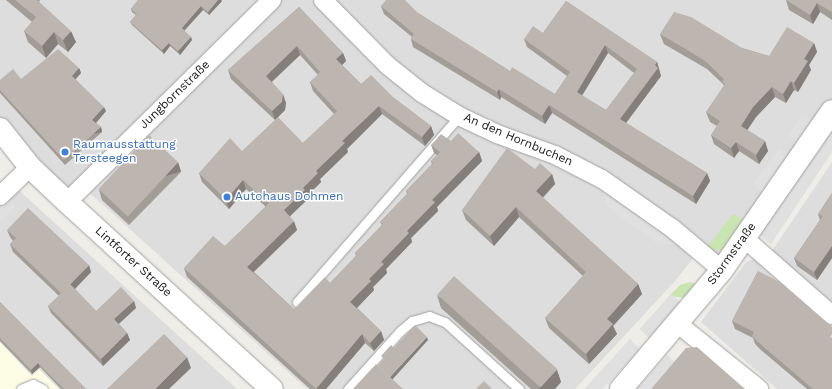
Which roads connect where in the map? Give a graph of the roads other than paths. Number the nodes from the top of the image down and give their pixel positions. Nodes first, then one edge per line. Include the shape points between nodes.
1 (323, 0) edge
2 (267, 1) edge
3 (832, 111) edge
4 (460, 116) junction
5 (0, 129) edge
6 (30, 167) junction
7 (0, 196) edge
8 (67, 202) junction
9 (744, 238) junction
10 (722, 270) junction
11 (297, 302) dead end
12 (832, 315) edge
13 (678, 324) junction
14 (21, 389) edge
15 (42, 389) edge
16 (272, 389) edge
17 (348, 389) edge
18 (519, 389) edge
19 (621, 389) edge
20 (759, 389) edge

1 - 4 street, An den Hornbuchen via 404,80
2 - 8 street, Jungbornstraße
3 - 9 street, Stormstraße
4 - 10 street, An den Hornbuchen via 497,134 555,155 602,179 672,228
4 - 11 lane
5 - 6 street, Lintforter Straße
6 - 7 street
6 - 8 street, Lintforter Straße
8 - 16 street, Lintforter Straße
9 - 10 street, Stormstraße
9 - 12 street
10 - 13 street, Stormstraße
13 - 19 street, Stormstraße
13 - 20 street
14 - 15 lane via 33,384
17 - 18 lane via 400,331 412,322 429,316 445,322

